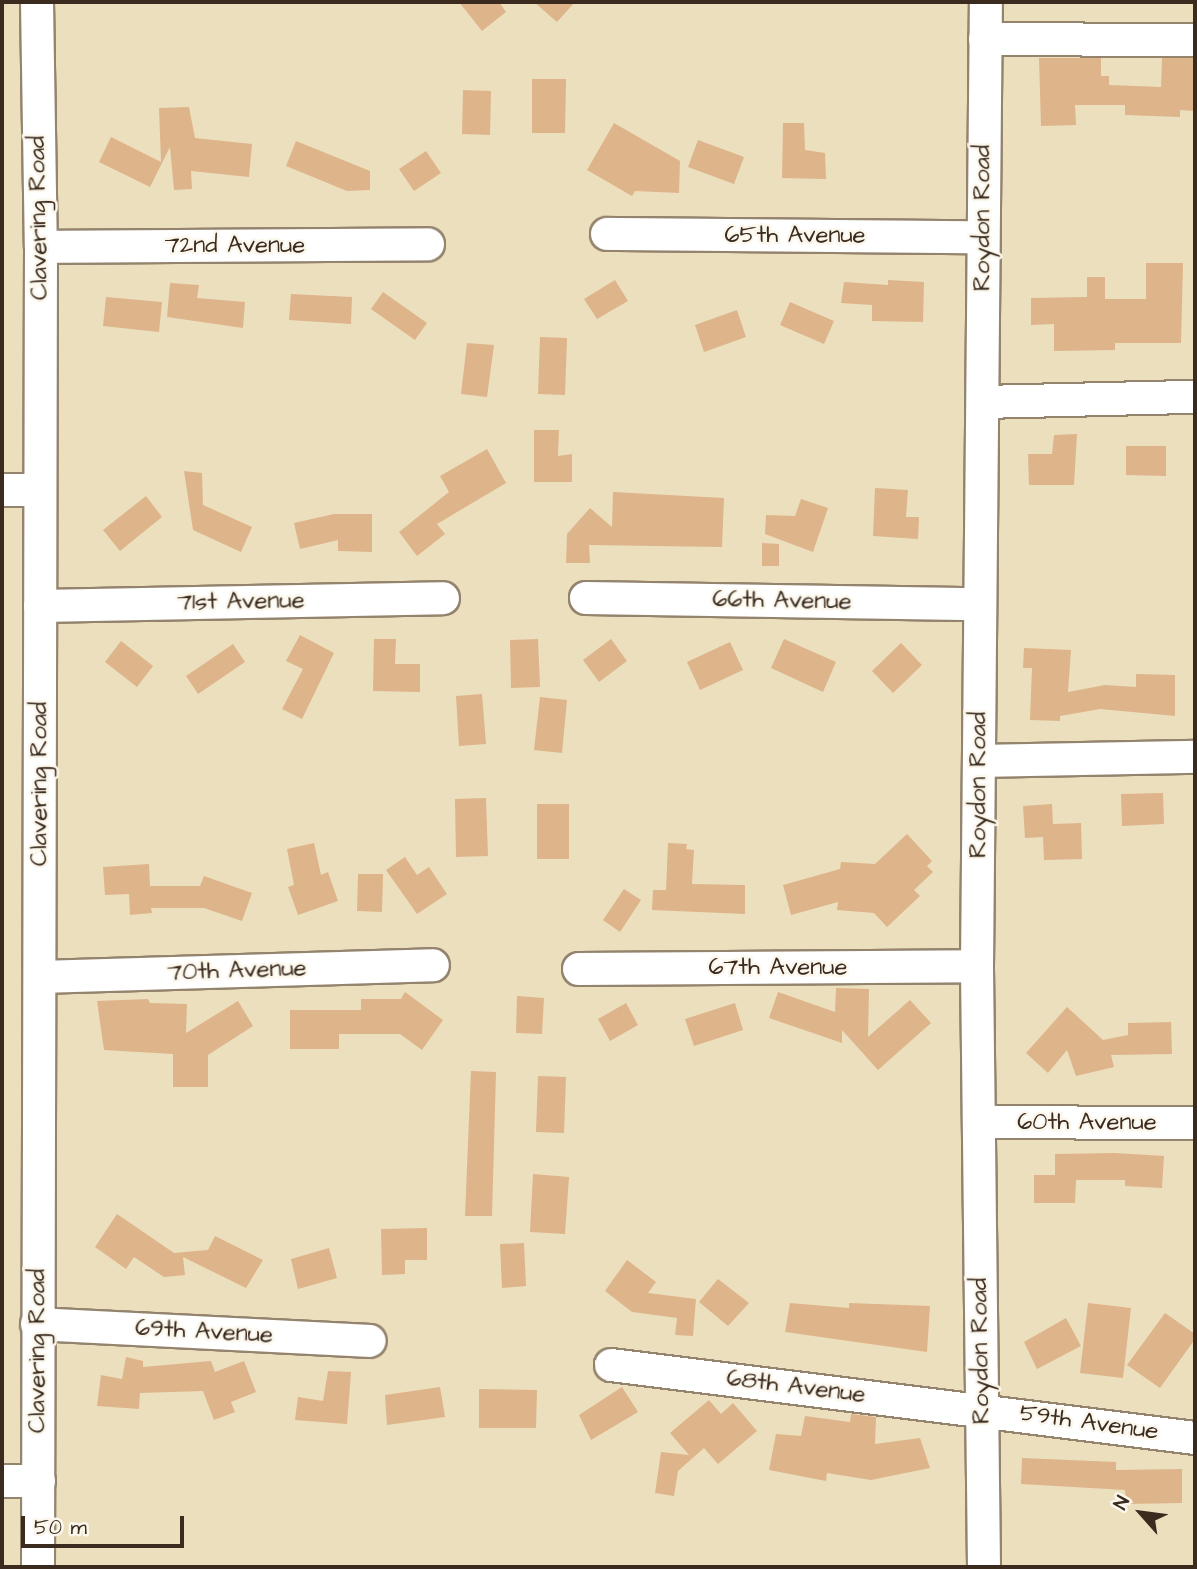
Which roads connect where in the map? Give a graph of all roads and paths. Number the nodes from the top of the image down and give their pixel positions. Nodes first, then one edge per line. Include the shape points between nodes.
1 (37, 2) edge
2 (986, 2) edge
3 (985, 39) junction
4 (1195, 40) edge
5 (607, 234) dead end
6 (982, 237) junction
7 (428, 244) dead end
8 (41, 247) junction
9 (1195, 397) edge
10 (983, 402) junction
11 (2, 490) edge
12 (37, 490) junction
13 (443, 598) dead end
14 (586, 598) dead end
15 (978, 604) junction
16 (40, 606) junction
17 (1195, 757) edge
18 (981, 761) junction
19 (433, 965) dead end
20 (977, 967) junction
21 (579, 969) dead end
22 (40, 977) junction
23 (979, 1122) junction
24 (1195, 1123) edge
25 (37, 1324) junction
26 (370, 1341) dead end
27 (611, 1365) dead end
28 (982, 1408) junction
29 (1195, 1438) edge
30 (2, 1481) edge
31 (39, 1481) junction
32 (38, 1567) edge
33 (984, 1567) edge

1 - 8 street, Clavering Road
2 - 3 street, Roydon Road
3 - 4 street
3 - 6 street, Roydon Road
5 - 6 street, 65th Avenue
6 - 10 street, Roydon Road
7 - 8 street, 72nd Avenue
8 - 12 street, Clavering Road
9 - 10 street
10 - 15 street, Roydon Road
11 - 12 street
12 - 16 street, Clavering Road
13 - 16 street, 71st Avenue
14 - 15 street, 66th Avenue
15 - 18 street, Roydon Road
16 - 22 street, Clavering Road
17 - 18 street
18 - 20 street, Roydon Road
19 - 22 street, 70th Avenue
20 - 21 street, 67th Avenue
20 - 23 street, Roydon Road
22 - 25 street, Clavering Road
23 - 24 street, 60th Avenue
23 - 28 street, Roydon Road
25 - 26 street, 69th Avenue
25 - 31 street, Clavering Road
27 - 28 street, 68th Avenue
28 - 29 street, 59th Avenue
28 - 33 street, Roydon Road
30 - 31 street
31 - 32 street, Clavering Road

